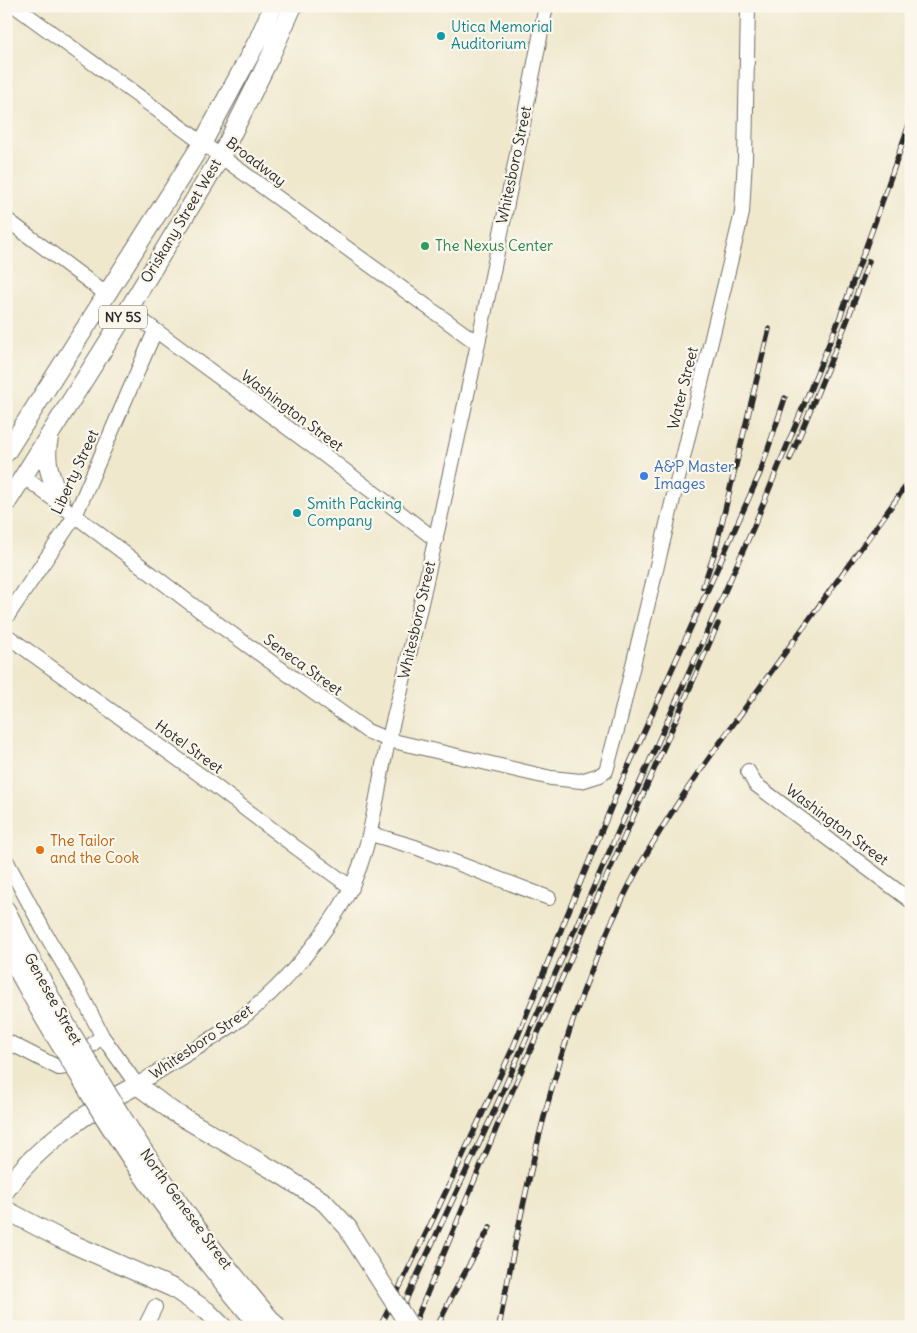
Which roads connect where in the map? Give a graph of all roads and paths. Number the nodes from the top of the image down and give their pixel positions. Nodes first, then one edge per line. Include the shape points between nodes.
1 (15, 6) edge
2 (273, 6) edge
3 (293, 6) edge
4 (546, 6) edge
5 (748, 6) edge
6 (203, 142) junction
7 (221, 156) junction
8 (6, 219) edge
9 (106, 294) junction
10 (128, 310) junction
11 (155, 331) junction
12 (477, 343) junction
13 (36, 405) junction
14 (52, 431) junction
15 (6, 454) edge
16 (23, 476) junction
17 (6, 504) edge
18 (68, 510) junction
19 (436, 540) junction
20 (6, 618) edge
21 (6, 634) edge
22 (389, 740) junction
23 (606, 771) joint
24 (748, 771) dead end
25 (371, 834) junction
26 (6, 860) edge
27 (352, 888) junction
28 (549, 898) dead end
29 (911, 901) edge
30 (6, 910) edge
31 (6, 949) edge
32 (46, 1006) junction
33 (102, 1036) junction
34 (6, 1041) edge
35 (137, 1085) junction
36 (94, 1098) junction
37 (6, 1190) edge
38 (6, 1210) edge
39 (155, 1307) dead end
40 (145, 1327) edge
41 (223, 1327) edge
42 (260, 1327) edge
43 (277, 1327) edge
44 (410, 1327) edge

1 - 6 street, Broadway
2 - 6 main road, Oriskany Street West / NY 5S via 246,64
3 - 7 main road, Oriskany Street West / NY 5S
4 - 12 street, Whitesboro Street
5 - 23 street, Water Street via 742,213
6 - 7 street, Broadway
6 - 9 main road, Oriskany Street West / NY 5S
7 - 10 main road, Oriskany Street West / NY 5S
7 - 12 street, Broadway
8 - 9 street
9 - 13 main road, Oriskany Street West / NY 5S
10 - 11 street, Washington Street
10 - 14 main road, Oriskany Street West / NY 5S
11 - 18 street, Liberty Street
11 - 19 street, Washington Street
12 - 19 street, Whitesboro Street
13 - 15 main road, Oriskany Street West / NY 5S
13 - 16 main road via 26,441
14 - 16 main road, Oriskany Street West / NY 5S
14 - 18 main road via 46,450 47,466
16 - 17 main road, Oriskany Street West / NY 5S
16 - 18 street, Seneca Street
18 - 20 street, Liberty Street
18 - 22 street, Seneca Street via 207,616 367,731
19 - 22 street, Whitesboro Street
21 - 27 street, Hotel Street
22 - 23 street, Seneca Street via 551,778 581,781
22 - 25 street, Whitesboro Street
24 - 29 street, Washington Street via 755,784
25 - 27 street, Whitesboro Street
25 - 28 street via 415,847
26 - 33 street
27 - 35 street, Whitesboro Street via 300,963 254,1008
30 - 32 main road, Genesee Street
31 - 32 main road, Genesee Street
32 - 36 main road, Genesee Street, bridge via 52,1032
33 - 34 street via 66,1067 59,1068
33 - 35 street
35 - 36 main road, Whitesboro Street
35 - 44 main road, bridge via 172,1111 324,1202 348,1228
36 - 37 main road, Whitesboro Street via 35,1156
36 - 42 main road, North Genesee Street, bridge via 108,1124 185,1234
36 - 43 main road, North Genesee Street, bridge via 135,1138 196,1227
38 - 41 main road via 59,1238 173,1288 207,1311
39 - 40 street

